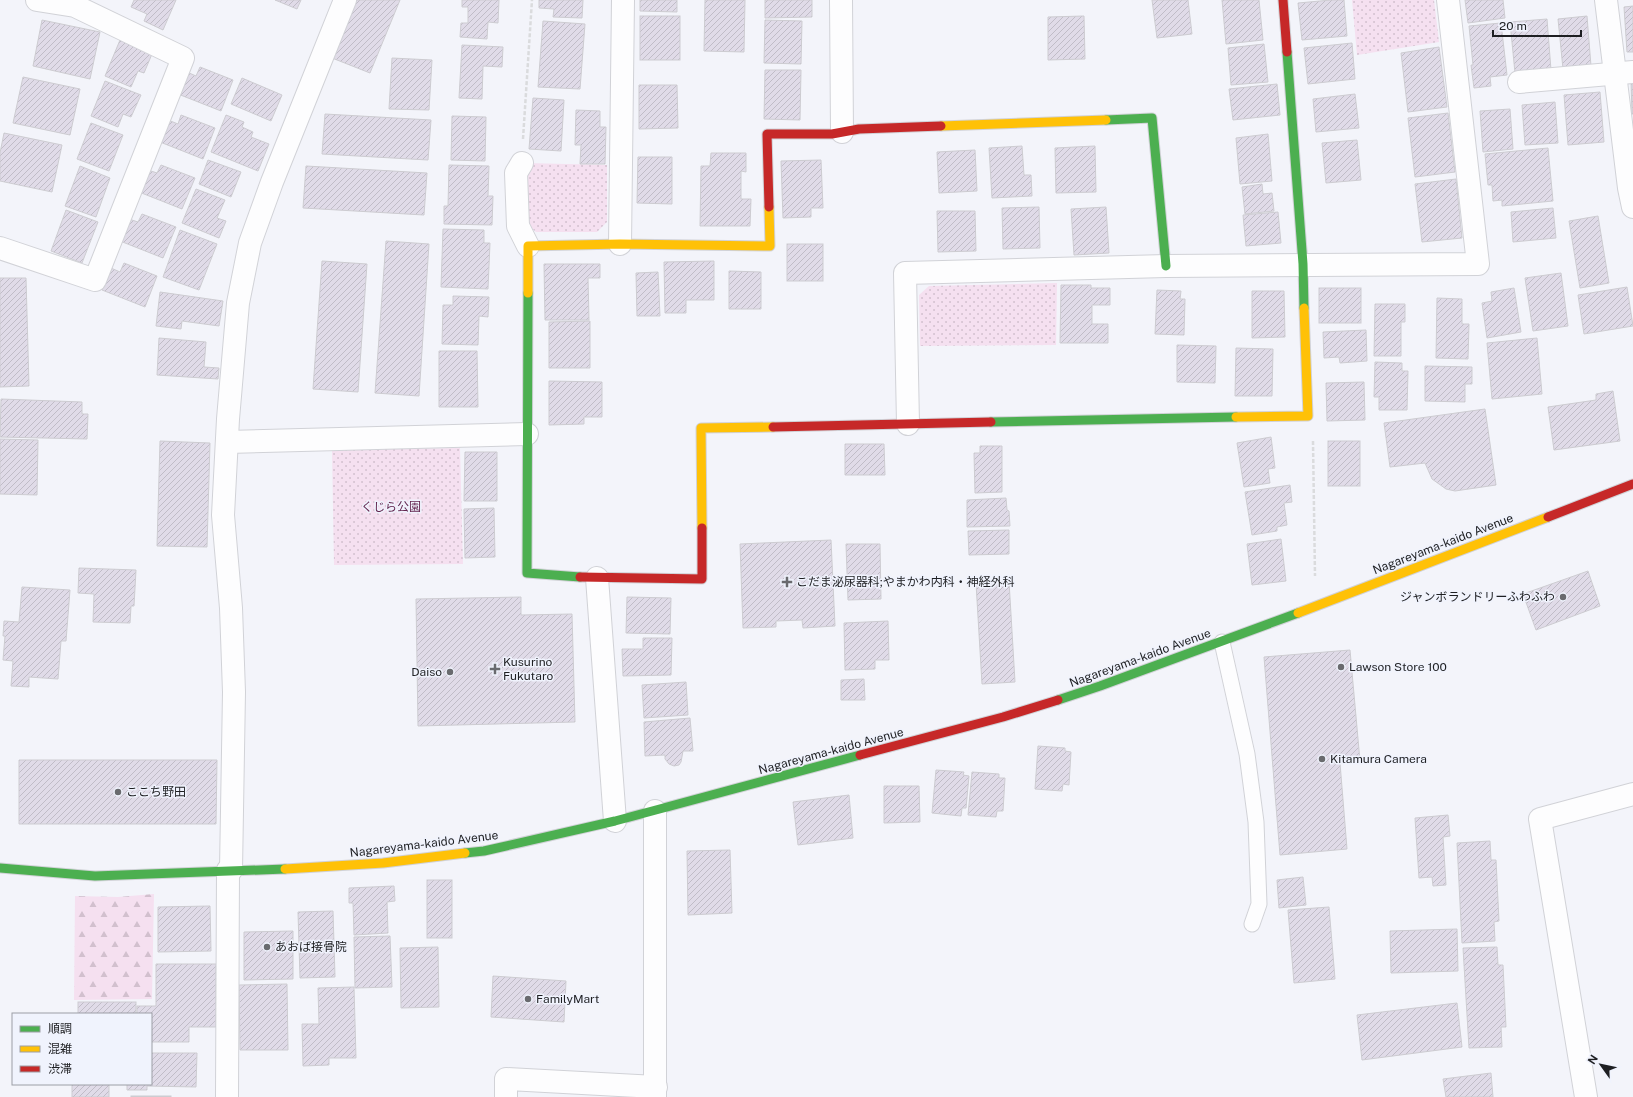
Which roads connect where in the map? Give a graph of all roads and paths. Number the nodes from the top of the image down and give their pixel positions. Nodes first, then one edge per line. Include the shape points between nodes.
1 (345, 0) edge
2 (532, 0) edge
3 (623, 0) edge
4 (841, 0) edge
5 (1283, 0) edge
6 (1448, 0) edge
7 (1606, 0) edge
8 (46, 1) edge
9 (79, 3) edge
10 (1624, 73) edge
11 (1519, 82) dead end
12 (1627, 128) edge
13 (842, 132) junction
14 (522, 163) joint
15 (1632, 194) edge
16 (620, 244) junction
17 (528, 246) junction
18 (0, 248) edge
19 (1303, 264) junction
20 (1166, 266) junction
21 (1308, 416) junction
22 (908, 424) junction
23 (527, 434) junction
24 (227, 442) junction
25 (1633, 484) edge
26 (1315, 576) dead end
27 (597, 578) junction
28 (1222, 642) junction
29 (1633, 794) edge
30 (655, 811) junction
31 (616, 821) junction
32 (0, 868) edge
33 (229, 870) junction
34 (1252, 924) dead end
35 (656, 1092) edge
36 (227, 1097) edge
37 (506, 1097) edge
38 (1586, 1097) edge

1 - 24 street via 250,243 238,303
2 - 14 path
3 - 16 street
4 - 13 street
5 - 19 street
6 - 19 street via 1478,264
7 - 10 street
8 - 9 street
9 - 18 street via 183,58 95,280
10 - 11 street
10 - 12 street
12 - 15 street
13 - 16 street via 767,134 770,246
13 - 20 street via 859,129 1152,118
14 - 17 street via 516,173 518,226
16 - 17 street
17 - 23 street
19 - 20 street
19 - 21 street
20 - 22 street via 905,273
21 - 22 street
21 - 26 path via 1313,431
22 - 27 street via 701,428 702,579
23 - 24 street
23 - 27 street via 527,573
24 - 33 street via 223,515 231,608 234,692
25 - 28 street, Nagareyama-kaido Avenue
27 - 31 street
28 - 30 street, Nagareyama-kaido Avenue via 1100,686 1003,717
28 - 34 lane via 1247,754 1256,822 1259,904
29 - 38 street via 1540,820
30 - 31 street, Nagareyama-kaido Avenue
30 - 35 street
31 - 33 street, Nagareyama-kaido Avenue via 484,851 383,863
32 - 33 street, Nagareyama-kaido Avenue via 95,876
33 - 36 street
35 - 37 street via 506,1079

